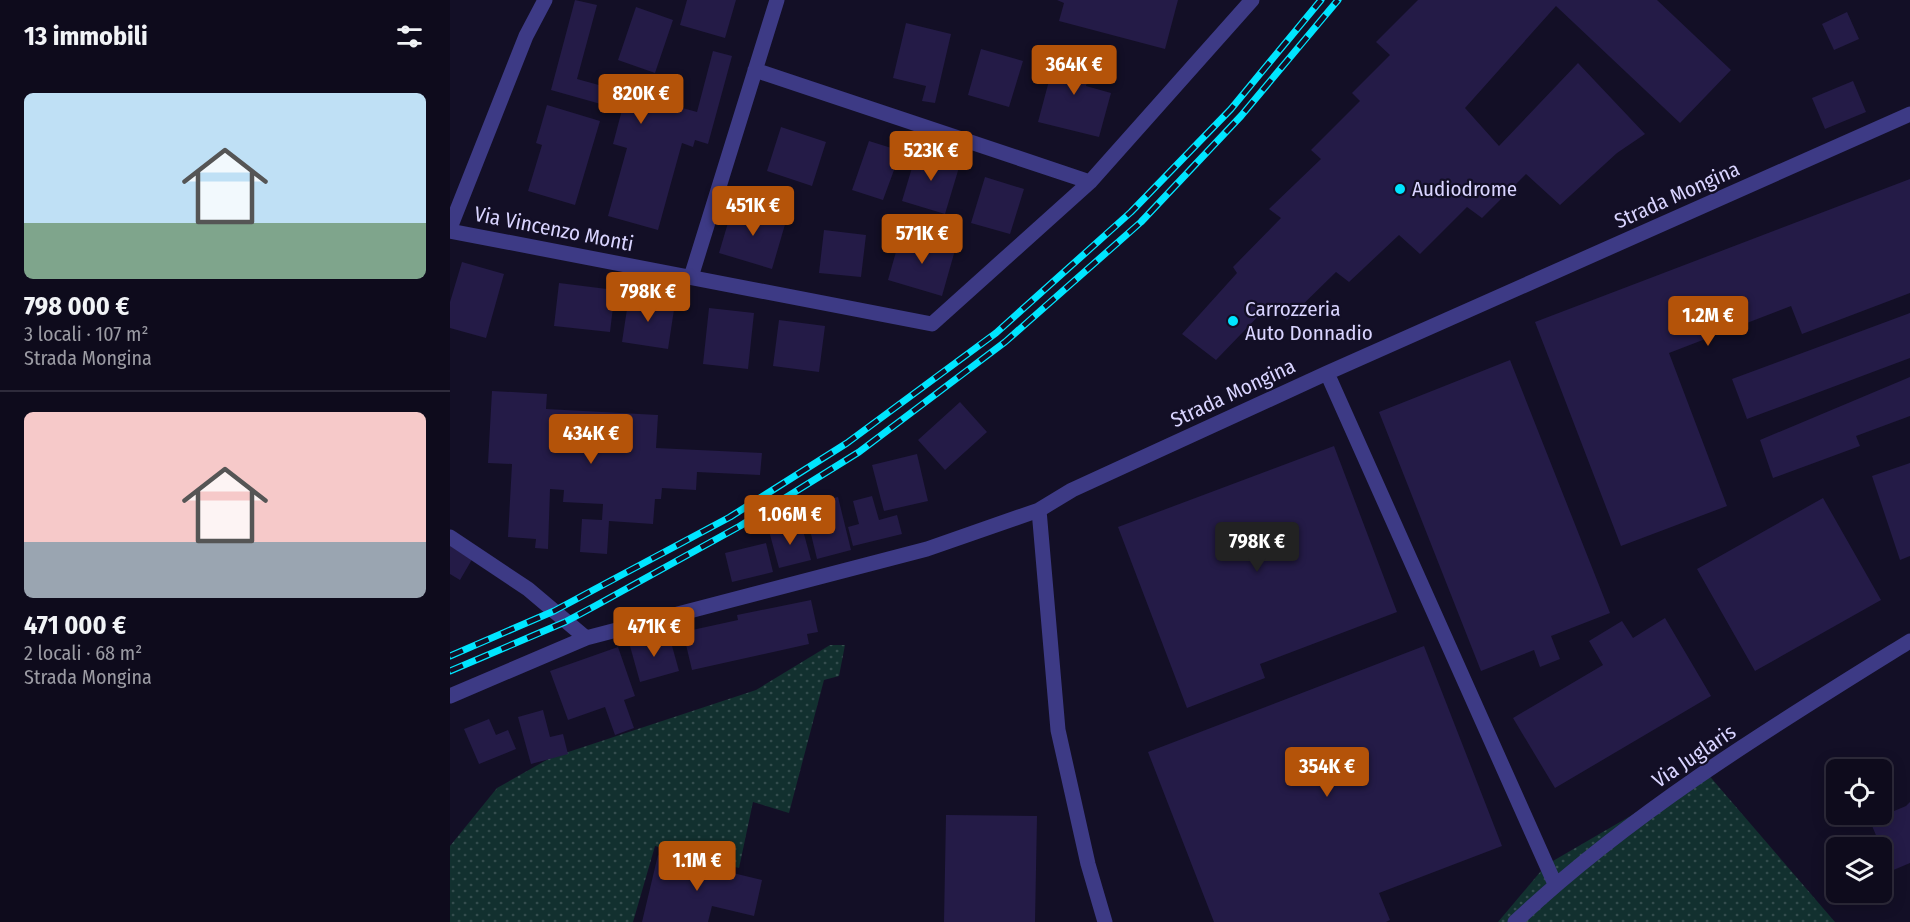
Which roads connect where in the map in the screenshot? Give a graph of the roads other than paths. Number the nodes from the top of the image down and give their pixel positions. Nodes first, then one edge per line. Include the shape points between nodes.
1 (536, 0) edge
2 (544, 0) edge
3 (777, 0) edge
4 (1252, 0) edge
5 (526, 36) junction
6 (755, 70) junction
7 (1910, 114) edge
8 (1090, 182) junction
9 (450, 229) edge
10 (691, 277) junction
11 (1327, 373) junction
12 (1039, 510) junction
13 (450, 537) edge
14 (586, 638) junction
15 (1910, 641) edge
16 (450, 696) edge
17 (1555, 884) junction
18 (1105, 922) edge
19 (1515, 922) edge

1 - 5 street
2 - 5 street
3 - 6 street
4 - 8 street
5 - 9 street
6 - 8 street
6 - 10 street
7 - 11 street, Strada Mongina
8 - 10 street, Via Vincenzo Monti via 933,324
9 - 10 street, Via Vincenzo Monti
11 - 12 street, Strada Mongina via 1072,490
11 - 17 street
12 - 14 street, Strada Mongina via 927,549
12 - 18 street via 1058,730
13 - 14 street via 528,589
14 - 16 street, Strada Mongina
15 - 17 street, Via Juglaris via 1706,772
17 - 19 street, Via Juglaris

